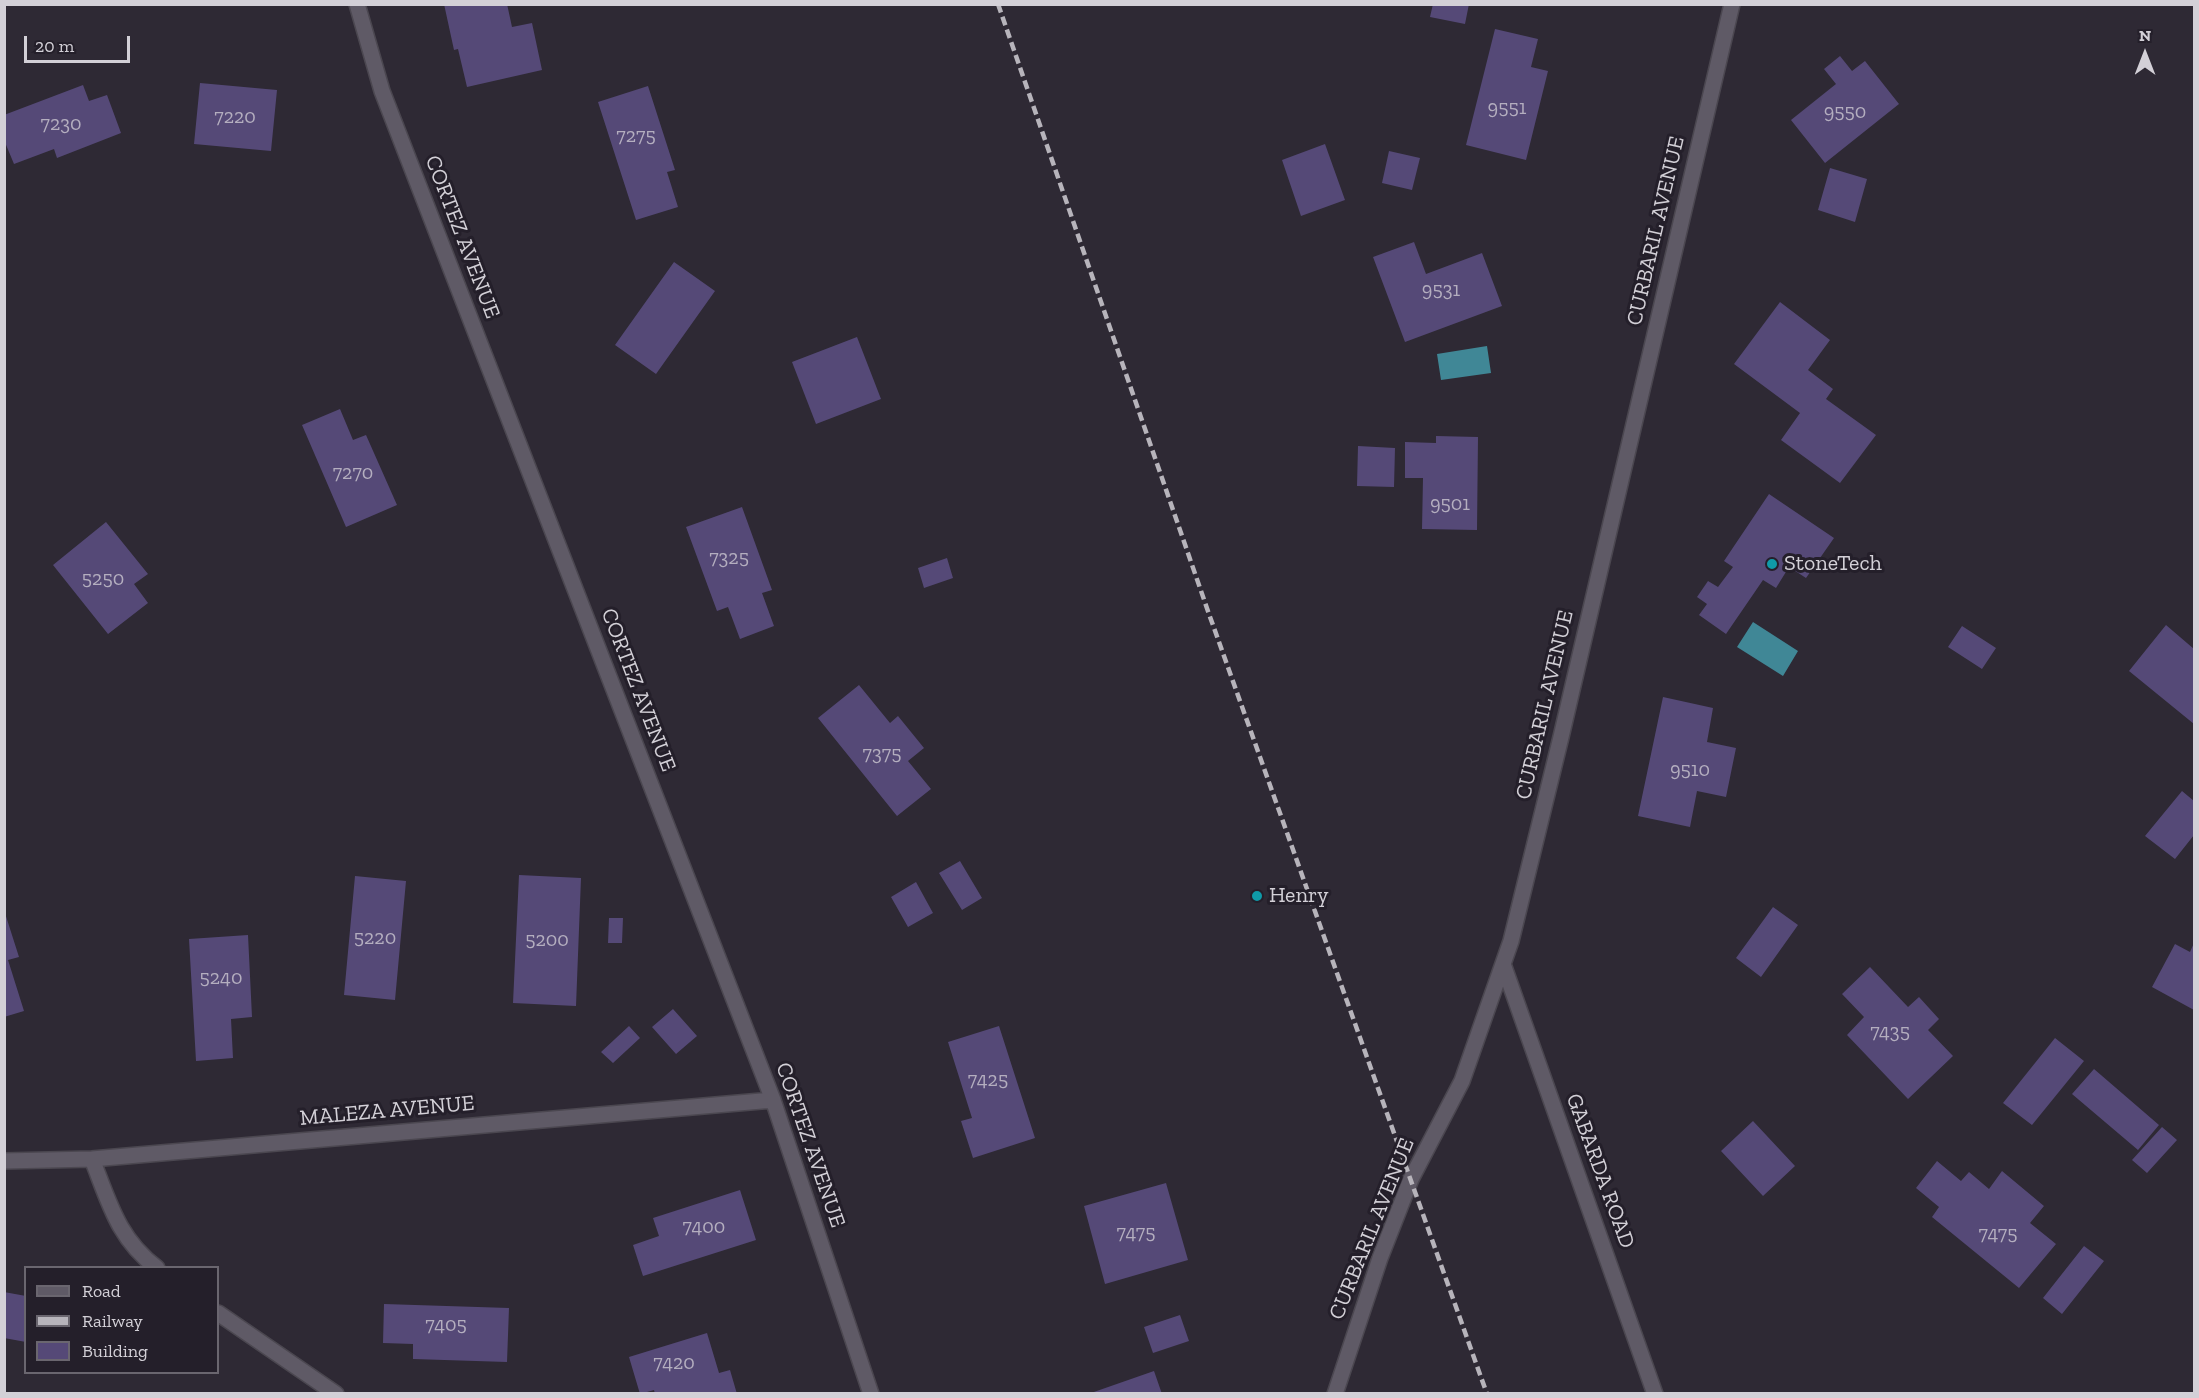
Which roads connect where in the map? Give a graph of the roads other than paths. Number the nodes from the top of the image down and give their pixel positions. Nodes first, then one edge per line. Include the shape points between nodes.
1 (357, 4) edge
2 (1732, 4) edge
3 (1503, 964) junction
4 (773, 1100) junction
5 (92, 1159) junction
6 (4, 1161) edge
7 (154, 1266) edge
8 (219, 1314) edge
9 (336, 1394) edge
10 (871, 1394) edge
11 (1335, 1394) edge
12 (1655, 1394) edge

1 - 4 street, CORTEZ AVENUE via 382,91
2 - 3 street, CURBARIL AVENUE via 1562,737
3 - 11 street, CURBARIL AVENUE via 1462,1081 1411,1179 1380,1258
3 - 12 street, GABARDA ROAD
4 - 5 street, MALEZA AVENUE
4 - 10 street, CORTEZ AVENUE
5 - 6 street, MALEZA AVENUE
5 - 7 street via 115,1219 137,1253
8 - 9 street

